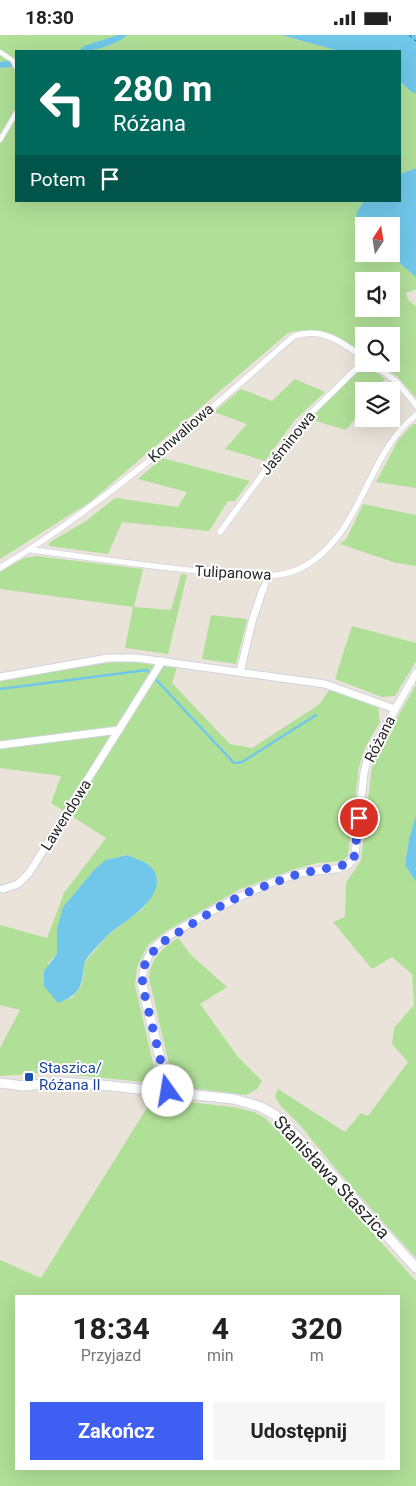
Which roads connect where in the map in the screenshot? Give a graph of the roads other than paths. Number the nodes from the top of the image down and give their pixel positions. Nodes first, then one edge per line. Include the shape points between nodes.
1 (0, 52) edge
2 (15, 64) edge
3 (15, 115) edge
4 (0, 140) edge
5 (355, 353) edge
6 (355, 368) edge
7 (385, 372) edge
8 (416, 405) edge
9 (416, 415) edge
10 (220, 532) dead end
11 (32, 550) junction
12 (0, 568) edge
13 (268, 575) junction
14 (162, 661) junction
15 (240, 672) junction
16 (416, 673) edge
17 (0, 677) edge
18 (395, 709) junction
19 (118, 730) junction
20 (0, 745) edge
21 (3, 889) dead end
22 (0, 1083) edge
23 (168, 1091) junction
24 (416, 1268) edge

1 - 2 street
3 - 4 street
5 - 11 street, Konwaliowa via 325,334 313,331 294,336 104,499
6 - 10 street, Jaśminowa via 299,425
7 - 8 street via 407,391
9 - 13 street, Tulipanowa via 401,429 376,467 346,525 332,543 302,567
11 - 12 street, Konwaliowa
11 - 13 street, Tulipanowa via 199,572
13 - 15 street
14 - 15 street
14 - 17 street via 108,658
14 - 19 street, Lawendowa
15 - 18 street via 325,684
16 - 18 street, Różana
18 - 23 street, Różana via 366,763 356,852 352,862 298,874 244,894 170,935 147,958 142,984
19 - 20 street
19 - 21 street, Lawendowa via 29,873 18,884
22 - 23 street, Stanisława Staszica via 24,1086 74,1082
23 - 24 street, Stanisława Staszica via 240,1100 270,1112 308,1148

